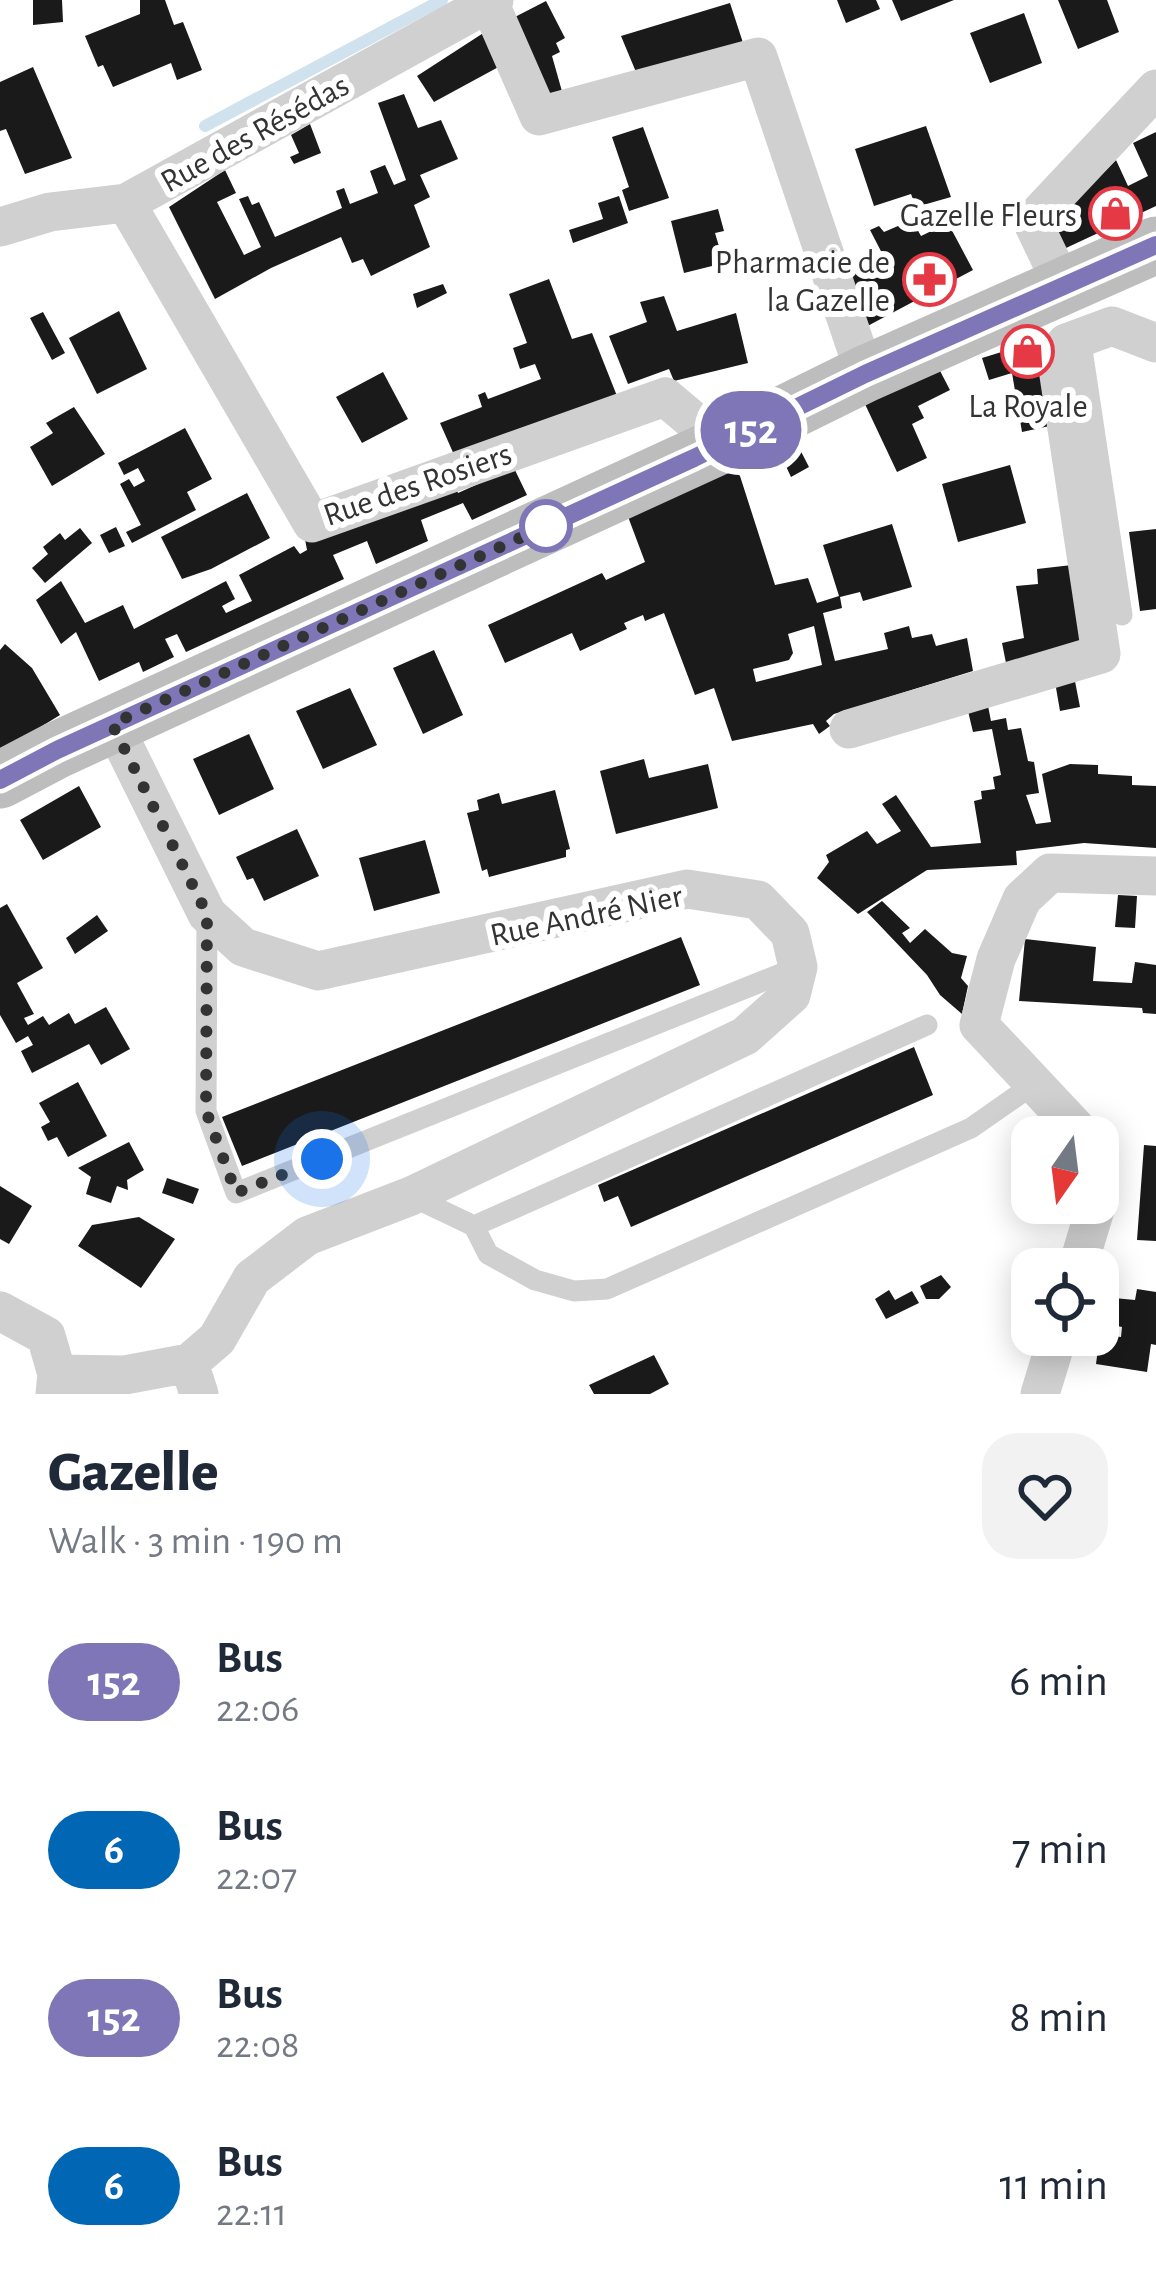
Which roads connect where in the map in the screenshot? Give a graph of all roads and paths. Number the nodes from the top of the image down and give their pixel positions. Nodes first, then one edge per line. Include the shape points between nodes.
1 (492, 1) edge
2 (1156, 89) edge
3 (126, 203) junction
4 (0, 226) edge
5 (1156, 245) edge
6 (1075, 306) junction
7 (1156, 343) edge
8 (865, 374) junction
9 (717, 447) junction
10 (1122, 615) dead end
11 (112, 724) junction
12 (848, 728) dead end
13 (0, 780) edge
14 (1156, 876) edge
15 (207, 914) junction
16 (798, 968) junction
17 (927, 1024) dead end
18 (1034, 1084) junction
19 (1065, 1116) edge
20 (411, 1196) junction
21 (474, 1226) junction
22 (0, 1311) edge
23 (1052, 1356) edge
24 (194, 1378) edge
25 (56, 1384) edge
26 (1040, 1394) edge

1 - 3 street, Rue des Résédas
1 - 8 street via 539,116 758,57
2 - 6 street via 1032,221
3 - 4 street, Rue des Résédas
3 - 9 street, Rue des Rosiers via 312,523 665,397
5 - 6 main road
6 - 7 street
6 - 8 main road
6 - 10 lane
6 - 12 street via 1057,362 1101,654
8 - 9 main road
9 - 11 main road
11 - 13 main road
11 - 15 street, Rue André Nier
14 - 18 street via 1050,873 1022,899 995,959 979,1025
15 - 16 street, Rue André Nier via 243,947 318,971 688,889 758,900 790,933
15 - 16 lane via 206,1111 236,1193
16 - 20 street via 790,995 745,1036
17 - 21 lane
18 - 19 street
18 - 21 lane via 971,1128 608,1288 574,1292 535,1280 488,1254
20 - 21 lane
20 - 24 street via 307,1236 252,1278
22 - 25 street via 46,1336
23 - 26 street
24 - 25 street

